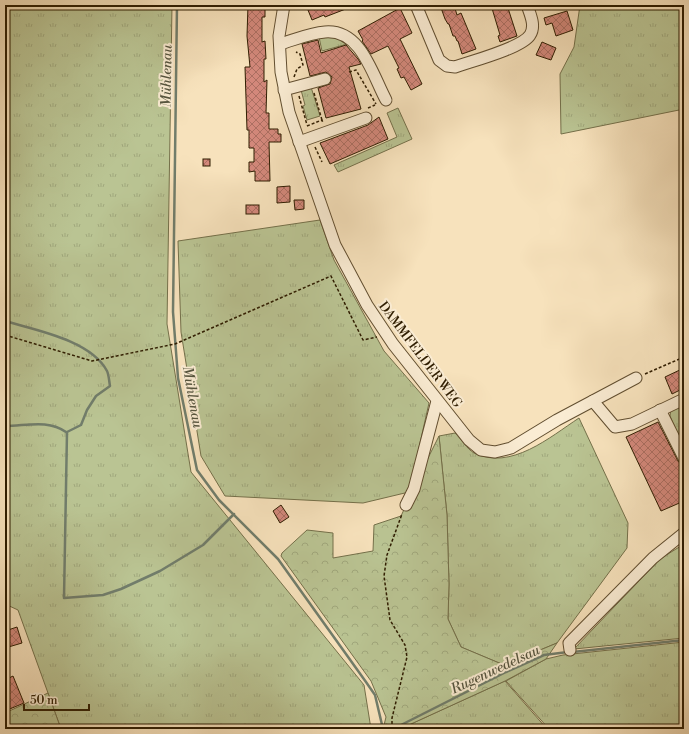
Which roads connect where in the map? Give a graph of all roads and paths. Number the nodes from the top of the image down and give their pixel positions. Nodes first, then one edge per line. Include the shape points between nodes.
1 (284, 5) edge
2 (416, 5) edge
3 (527, 5) edge
4 (280, 44) junction
5 (296, 52) dead end
6 (349, 72) dead end
7 (324, 79) dead end
8 (311, 83) junction
9 (296, 87) junction
10 (284, 90) junction
11 (381, 102) junction
12 (366, 118) joint
13 (322, 120) dead end
14 (307, 125) dead end
15 (311, 138) junction
16 (299, 142) junction
17 (322, 162) dead end
18 (386, 334) junction
19 (5, 335) edge
20 (684, 357) edge
21 (636, 378) joint
22 (684, 399) edge
23 (437, 401) junction
24 (593, 401) junction
25 (660, 410) junction
26 (684, 458) edge
27 (406, 505) joint
28 (684, 533) edge
29 (570, 650) dead end
30 (392, 729) edge

1 - 4 street, DAMMFELDER WEG
2 - 3 street via 439,60 447,66 456,67 522,43 531,34 533,23
4 - 10 street, DAMMFELDER WEG
4 - 11 street via 324,32 339,33 359,47
5 - 9 path via 300,54 303,65 294,73
6 - 11 path via 356,70
7 - 8 street
8 - 9 street
8 - 13 path
9 - 10 street
9 - 14 path
10 - 16 street, DAMMFELDER WEG
11 - 12 path via 368,108 370,115
12 - 15 street
15 - 16 street
15 - 17 path
16 - 18 street, DAMMFELDER WEG via 335,244 367,305
18 - 19 path via 363,340 331,276 175,344 92,361
18 - 23 street, DAMMFELDER WEG
20 - 21 path
21 - 24 street, DAMMFELDER WEG
22 - 25 street
23 - 24 street, DAMMFELDER WEG via 469,440 481,450 495,452 511,448
23 - 27 street via 414,488
24 - 25 street via 615,427 632,424
25 - 26 street
27 - 30 path via 392,537 384,576 390,620 405,645 407,657
28 - 29 street via 653,558 569,643

